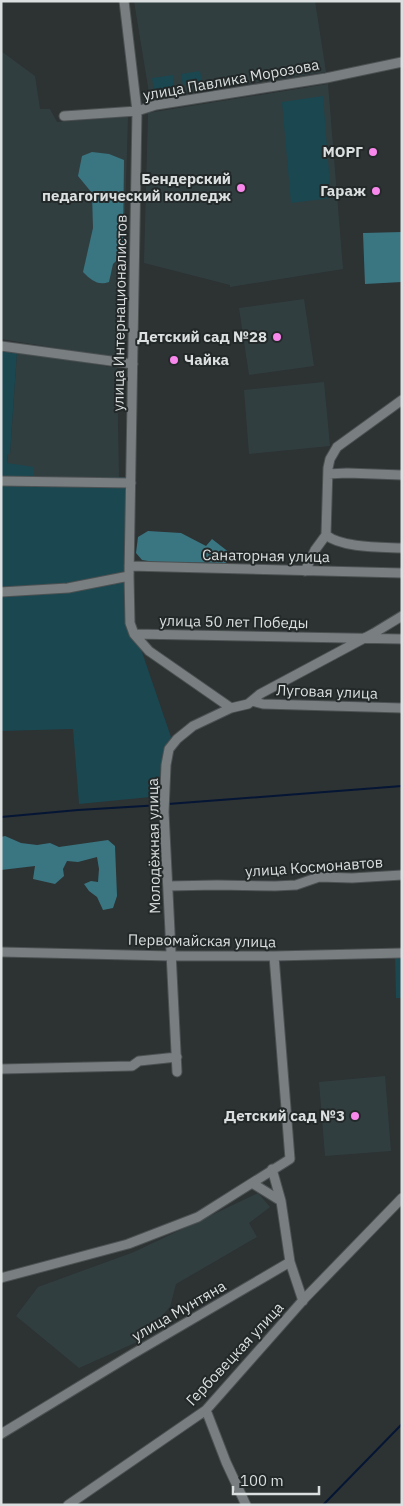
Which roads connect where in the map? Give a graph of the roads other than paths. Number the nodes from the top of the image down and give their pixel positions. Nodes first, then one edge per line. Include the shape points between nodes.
1 (124, 1) edge
2 (402, 62) edge
3 (137, 111) junction
4 (64, 116) dead end
5 (1, 346) edge
6 (133, 364) junction
7 (402, 400) edge
8 (328, 471) junction
9 (402, 475) edge
10 (1, 481) edge
11 (131, 483) junction
12 (326, 535) junction
13 (402, 548) edge
14 (129, 571) junction
15 (305, 571) junction
16 (402, 573) edge
17 (1, 592) edge
18 (402, 616) edge
19 (134, 634) junction
20 (366, 637) junction
21 (402, 639) edge
22 (252, 700) junction
23 (231, 708) junction
24 (402, 708) edge
25 (402, 875) edge
26 (168, 886) junction
27 (1, 952) edge
28 (402, 953) edge
29 (171, 956) junction
30 (274, 956) junction
31 (177, 1057) junction
32 (1, 1069) edge
33 (177, 1072) dead end
34 (272, 1169) junction
35 (252, 1182) junction
36 (402, 1198) edge
37 (281, 1201) junction
38 (290, 1262) junction
39 (1, 1278) edge
40 (303, 1300) junction
41 (206, 1410) junction
42 (1, 1434) edge
43 (68, 1505) edge
44 (246, 1505) edge

1 - 3 street, улица Интернационалистов
2 - 3 street, улица Павлика Морозова
3 - 4 street, улица Павлика Морозова
3 - 6 street, улица Интернационалистов
5 - 6 street
6 - 11 street, улица Интернационалистов
7 - 8 street via 337,448 330,459
8 - 9 street
8 - 12 street
10 - 11 street
11 - 14 street, улица Интернационалистов
12 - 13 street via 334,541
12 - 15 street
14 - 15 street, Санаторная улица
14 - 17 street, Санаторная улица via 68,588
14 - 19 street via 130,623
15 - 16 street, Санаторная улица
18 - 20 street, Молодёжная улица
19 - 20 street, улица 50 лет Победы
19 - 23 street via 150,651
20 - 21 street, улица 50 лет Победы
20 - 22 street, Молодёжная улица
22 - 23 street, Молодёжная улица
22 - 24 street, Луговая улица via 263,704
23 - 26 street, Молодёжная улица via 193,726 169,749 164,797
25 - 26 street, улица Космонавтов via 318,877 296,885 275,886
26 - 29 street, Молодёжная улица
27 - 29 street, Первомайская улица
28 - 30 street, Первомайская улица
29 - 30 street, Первомайская улица
29 - 31 street, Молодёжная улица
30 - 34 street via 290,1159
31 - 32 street via 139,1061 132,1066
31 - 33 street, Молодёжная улица
34 - 35 street
34 - 37 street
35 - 37 street
35 - 39 street via 198,1217 128,1244
36 - 40 street, Гербовецкая улица
37 - 38 street
38 - 40 street
38 - 42 street, улица Мунтяна
40 - 41 street, Гербовецкая улица
41 - 43 street, Гербовецкая улица
41 - 44 street

